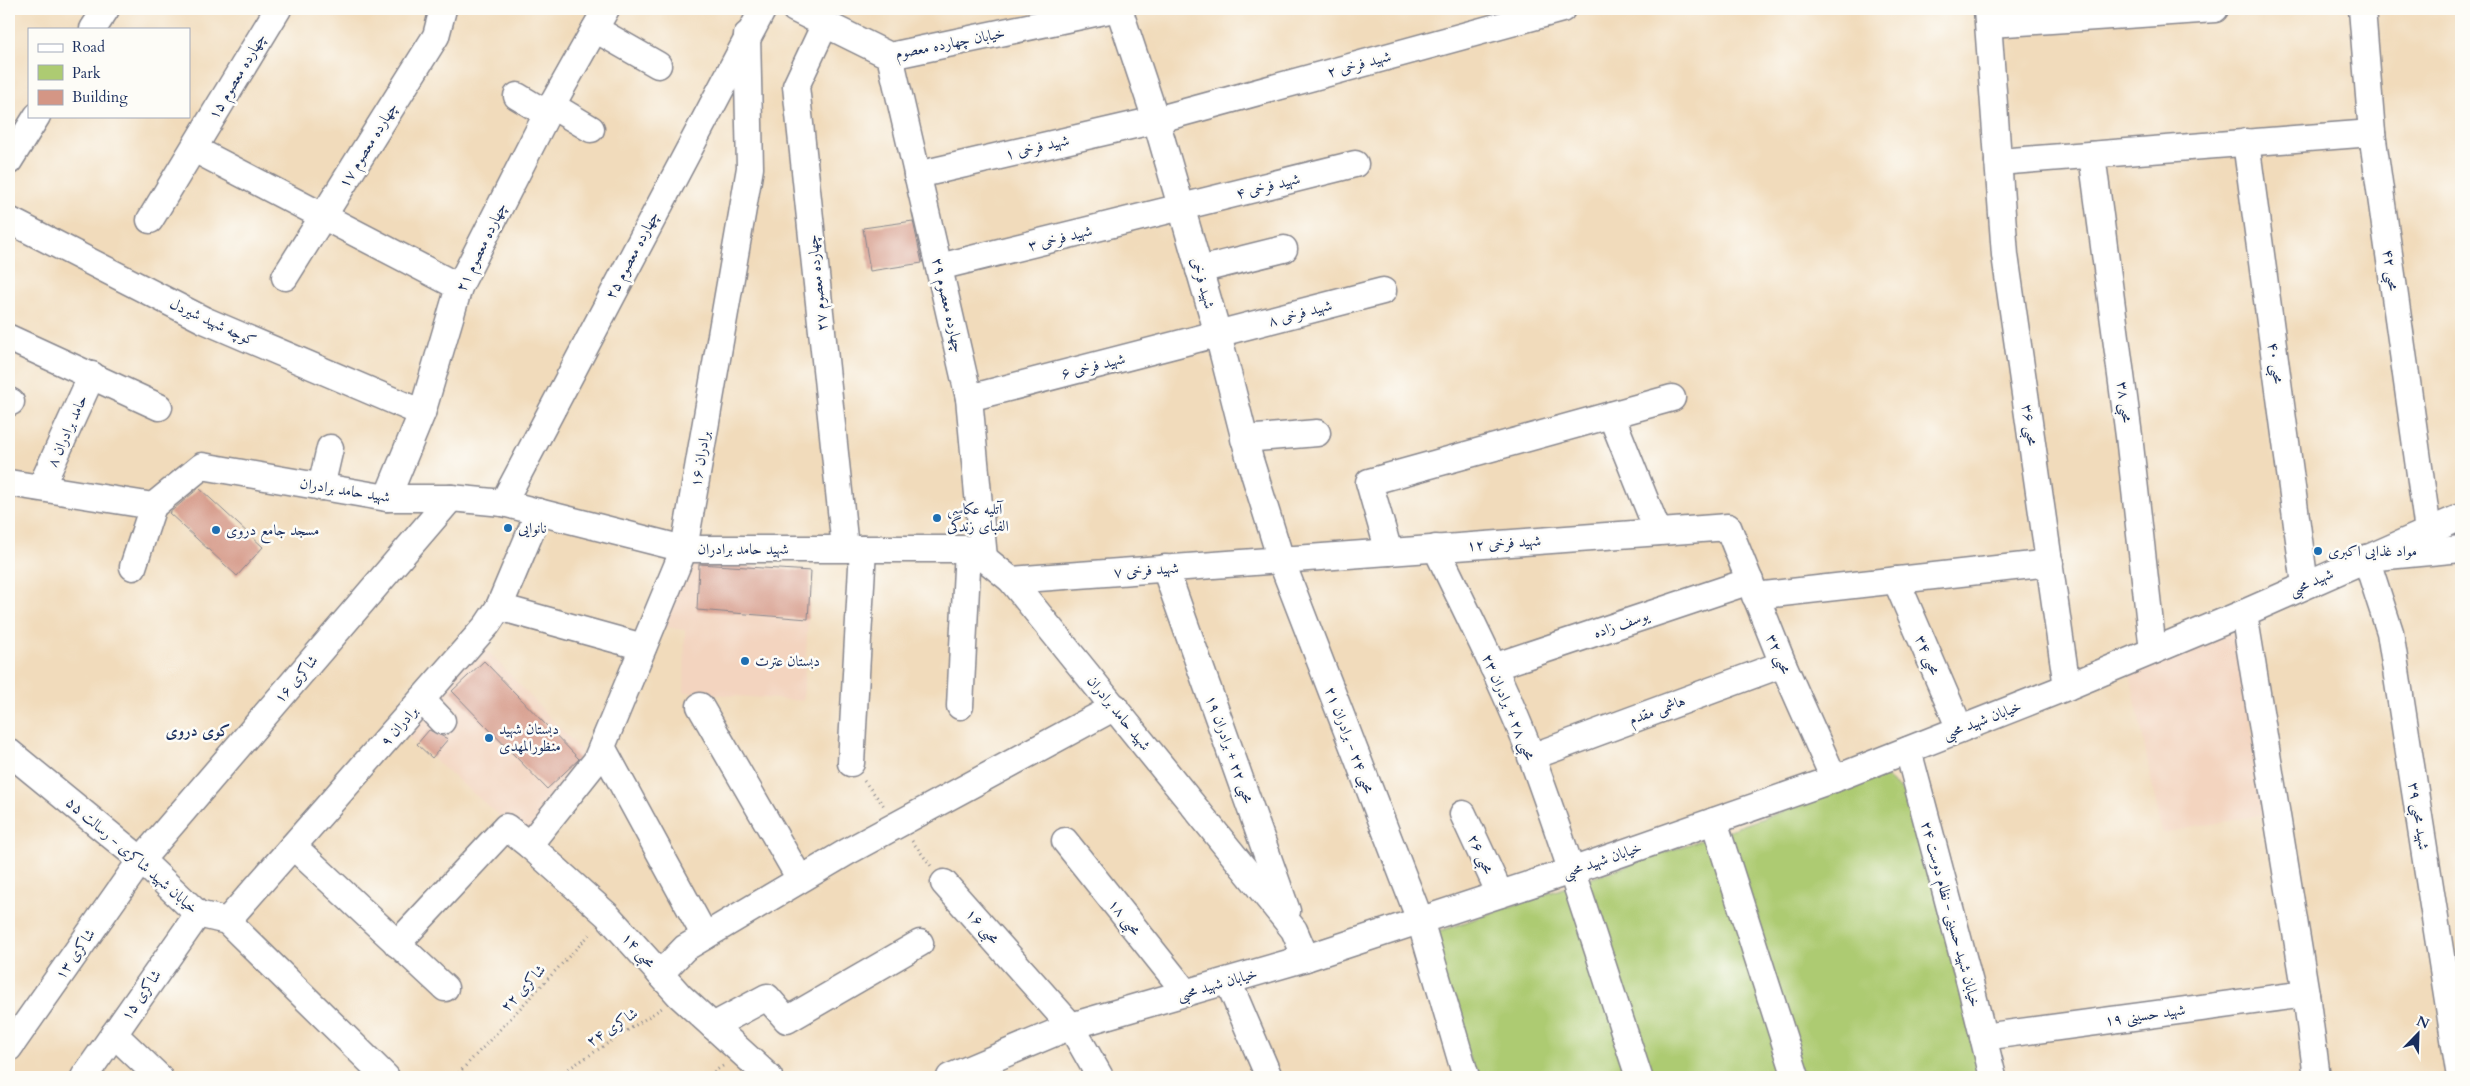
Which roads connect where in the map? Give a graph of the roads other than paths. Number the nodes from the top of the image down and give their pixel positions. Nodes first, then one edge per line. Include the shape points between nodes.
1 (106, 9) edge
2 (278, 9) edge
3 (443, 9) edge
4 (763, 9) edge
5 (795, 9) edge
6 (1114, 9) edge
7 (1119, 9) edge
8 (1562, 9) edge
9 (2215, 9) edge
10 (2362, 9) edge
11 (1988, 16) edge
12 (600, 19) edge
13 (825, 24) junction
14 (94, 28) edge
15 (747, 35) junction
16 (890, 56) junction
17 (658, 65) dead end
18 (517, 96) dead end
19 (549, 110) junction
20 (36, 118) edge
21 (1156, 120) junction
22 (591, 129) dead end
23 (2372, 133) junction
24 (2246, 142) junction
25 (194, 149) junction
26 (2092, 154) junction
27 (9, 161) edge
28 (1998, 162) junction
29 (1355, 164) dead end
30 (917, 175) junction
31 (1181, 208) junction
32 (322, 218) junction
33 (9, 220) edge
34 (150, 220) dead end
35 (1284, 249) dead end
36 (939, 267) junction
37 (1199, 270) junction
38 (285, 277) dead end
39 (459, 287) junction
40 (1383, 291) dead end
41 (1218, 334) junction
42 (9, 338) edge
43 (92, 375) junction
44 (969, 398) junction
45 (1672, 398) dead end
46 (159, 407) dead end
47 (422, 413) junction
48 (1611, 415) junction
49 (1317, 433) dead end
50 (1244, 439) junction
51 (330, 448) dead end
52 (9, 483) edge
53 (41, 487) junction
54 (321, 487) junction
55 (387, 498) junction
56 (451, 498) junction
57 (503, 502) junction
58 (153, 506) junction
59 (539, 512) junction
60 (2461, 517) edge
61 (1728, 527) joint
62 (1658, 532) junction
63 (2428, 532) junction
64 (1436, 548) junction
65 (684, 549) junction
66 (854, 549) junction
67 (2461, 549) edge
68 (1389, 552) junction
69 (976, 553) junction
70 (2366, 558) junction
71 (1281, 560) junction
72 (2050, 563) junction
73 (134, 567) dead end
74 (1165, 568) junction
75 (1011, 580) junction
76 (1896, 580) junction
77 (2305, 585) junction
78 (1752, 588) junction
79 (499, 607) junction
80 (2244, 613) junction
81 (642, 647) junction
82 (2154, 651) junction
83 (1783, 664) junction
84 (1493, 667) junction
85 (2067, 688) junction
86 (422, 700) junction
87 (700, 706) dead end
88 (960, 706) dead end
89 (1115, 707) junction
90 (442, 721) dead end
91 (1960, 729) junction
92 (602, 747) junction
93 (1908, 750) junction
94 (9, 752) edge
95 (1531, 757) junction
96 (851, 763) road end
97 (1834, 779) junction
98 (1463, 814) dead end
99 (1714, 821) junction
100 (1065, 841) dead end
101 (529, 845) junction
102 (293, 846) junction
103 (141, 860) junction
104 (1572, 871) junction
105 (800, 879) junction
106 (944, 883) road end
107 (1500, 894) junction
108 (198, 914) junction
109 (1420, 920) junction
110 (227, 921) junction
111 (1294, 930) junction
112 (705, 936) junction
113 (920, 943) dead end
114 (397, 944) junction
115 (1306, 958) junction
116 (660, 974) junction
117 (1228, 981) junction
118 (444, 988) dead end
119 (1186, 993) junction
120 (2306, 994) junction
121 (713, 1026) junction
122 (1071, 1026) junction
123 (114, 1034) junction
124 (1983, 1036) junction
125 (9, 1048) edge
126 (990, 1068) edge
127 (84, 1077) edge
128 (159, 1077) edge
129 (386, 1077) edge
130 (769, 1077) edge
131 (950, 1077) edge
132 (1100, 1077) edge
133 (1270, 1077) edge
134 (1466, 1077) edge
135 (1639, 1077) edge
136 (1796, 1077) edge
137 (1993, 1077) edge
138 (2317, 1077) edge
139 (2460, 1077) edge

1 - 14 street
2 - 25 street, چهارده معصوم ۱۵
3 - 32 street, چهارده معصوم ۱۷ via 436,36
4 - 15 street, چهارده معصوم ۲۵
5 - 13 street, خیابان چهارده معصوم
6 - 16 street, خیابان چهارده معصوم
7 - 21 street, شهید فرخی
8 - 21 street, شهید فرخی ۲
9 - 11 street
10 - 23 street, محبی ۴۲
11 - 28 street, محبی ۳۶
12 - 17 street
12 - 19 street, چهارده معصوم ۲۱
13 - 16 street, خیابان چهارده معصوم
13 - 66 street, چهارده معصوم ۲۷ via 796,86
15 - 57 street, چهارده معصوم ۲۵
15 - 65 street, برادران ۱۶ via 750,168
16 - 30 street, چهارده معصوم ۲۹
18 - 19 street
19 - 22 street
19 - 39 street, چهارده معصوم ۲۱
20 - 27 street
21 - 30 street, شهید فرخی ۱
21 - 31 street, شهید فرخی
23 - 24 street
23 - 63 street, محبی ۴۲
24 - 26 street
24 - 77 street, محبی ۴۰
25 - 32 street
25 - 34 street, چهارده معصوم ۱۵
26 - 28 street
26 - 82 street, محبی ۳۸
28 - 72 street, محبی ۳۶ via 2004,255
29 - 31 street, شهید فرخی ۴
30 - 36 street, چهارده معصوم ۲۹
31 - 36 street, شهید فرخی ۳
31 - 37 street, شهید فرخی
32 - 38 street, چهارده معصوم ۱۷
32 - 39 street
33 - 47 street, کوچه شهید شیردل via 204,320
35 - 37 street
36 - 44 street, چهارده معصوم ۲۹
37 - 41 street, شهید فرخی
39 - 47 street, چهارده معصوم ۲۱
40 - 41 street, شهید فرخی ۸
41 - 44 street, شهید فرخی ۶
41 - 50 street, شهید فرخی
42 - 43 street
43 - 46 street
43 - 53 street, حامد برادران ۸
44 - 69 street, چهارده معصوم ۲۹
45 - 48 street
47 - 55 street, چهارده معصوم ۲۱
48 - 62 street
48 - 68 street via 1369,482
49 - 50 street
50 - 71 street, شهید فرخی
51 - 54 street
52 - 53 street
53 - 58 street
54 - 55 street, شهید حامد برادران
54 - 58 street, شهید حامد برادران via 202,466
55 - 56 street, شهید حامد برادران
56 - 57 street, شهید حامد برادران
56 - 103 street, شاکری ۱۶
57 - 59 street, شهید حامد برادران
58 - 73 street
59 - 65 street, شهید حامد برادران
59 - 79 street, برادران ۹
60 - 63 street, شهید محبی
61 - 62 street, شهید فرخی ۱۲
61 - 78 street, محبی ۳۲
62 - 64 street, شهید فرخی ۱۲
63 - 70 street, شهید محبی
64 - 68 street, شهید فرخی ۱۲
64 - 84 street, محبی ۲۸ + برادران ۲۳
65 - 66 street, شهید حامد برادران
65 - 81 street, برادران ۱۶
66 - 69 street, شهید حامد برادران
66 - 96 street, چهارده معصوم ۲۷
67 - 70 street
68 - 71 street, شهید فرخی ۱۲
69 - 75 street, شهید حامد برادران
69 - 88 street, چهارده معصوم ۲۹
70 - 77 street, شهید محبی
70 - 139 street, شهید محبی ۳۹ via 2390,632
71 - 74 street, شهید فرخی ۷
71 - 109 street, محبی ۲۴ - برادران ۲۱
72 - 76 street, یوسف زاده
72 - 85 street, محبی ۳۶
74 - 75 street, شهید فرخی ۷
74 - 111 street, محبی ۲۲ + برادران ۱۹
75 - 89 street, شهید حامد برادران
76 - 78 street, یوسف زاده
76 - 91 street, محبی ۳۴
77 - 80 street, شهید محبی
78 - 83 street, محبی ۳۲
78 - 84 street, یوسف زاده
79 - 81 street
79 - 86 street, برادران ۹
80 - 82 street, خیابان شهید محبی
80 - 120 street
81 - 92 street, برادران ۱۶
82 - 85 street, خیابان شهید محبی
83 - 95 street, هاشمی مقدم
83 - 97 street, محبی ۳۲
84 - 95 street, محبی ۲۸ + برادران ۲۳
85 - 91 street, خیابان شهید محبی
86 - 90 street
86 - 102 street, برادران ۹
87 - 105 street
89 - 105 street
89 - 111 street, شهید حامد برادران
91 - 93 street, خیابان شهید محبی
92 - 101 street, برادران ۱۶ via 596,761
92 - 112 street
93 - 97 street, خیابان شهید محبی
93 - 124 street, خیابان شهید حسینی - نظام دوست ۲۴
94 - 103 street, خیابان شهید شاکری - رسالت ۵۵
95 - 104 street, محبی ۲۸ + برادران ۲۳
97 - 99 street, خیابان شهید محبی
98 - 107 street, محبی ۲۶
99 - 104 street, خیابان شهید محبی
99 - 136 street
100 - 119 street, محبی ۱۸
101 - 114 street, محبی ۱۴ via 506,827
101 - 116 street, محبی ۱۴ via 607,915
102 - 110 street, برادران ۹
102 - 114 street
103 - 108 street, خیابان شهید شاکری - رسالت ۵۵
103 - 125 street, شاکری ۱۳
104 - 107 street, خیابان شهید محبی
104 - 135 street, محبی ۲۸ + برادران ۲۳
105 - 112 street
106 - 122 street, محبی ۱۶
107 - 109 street, خیابان شهید محبی
108 - 110 street, خیابان شهید شاکری - رسالت ۵۵
108 - 123 street, شاکری ۱۵
109 - 115 street, خیابان شهید محبی
109 - 134 street, محبی ۲۴ - برادران ۲۱
110 - 129 street
111 - 115 street, شهید حامد برادران
112 - 116 street via 685,948
113 - 121 street via 787,1020 767,997
114 - 118 street
115 - 117 street, خیابان شهید محبی
116 - 121 street, محبی ۱۴
117 - 119 street, خیابان شهید محبی
117 - 133 street
119 - 122 street, خیابان شهید محبی
120 - 124 street, شهید حسینی ۱۹
120 - 138 street
121 - 130 street, محبی ۱۴
122 - 126 street, خیابان شهید محبی
122 - 132 street, محبی ۱۶
123 - 127 street, شاکری ۱۵
123 - 128 street
124 - 137 street, خیابان شهید حسینی - نظام دوست ۲۴
126 - 131 street, خیابان شهید محبی

